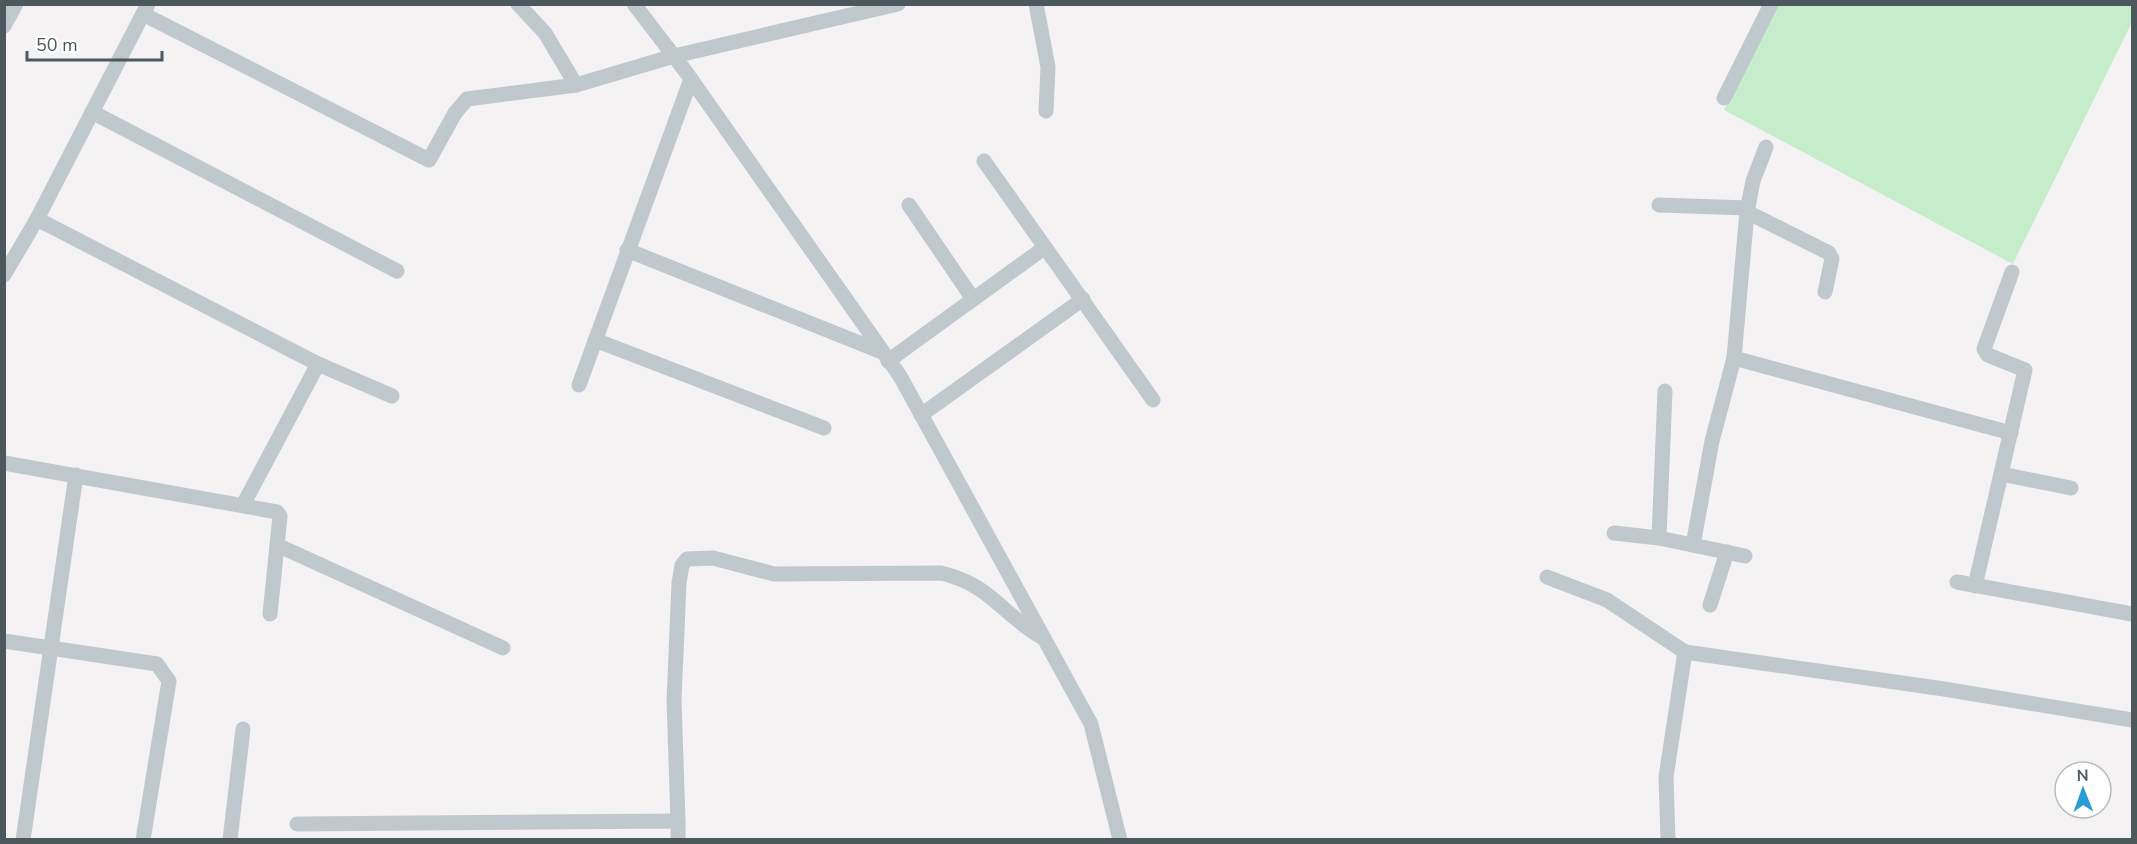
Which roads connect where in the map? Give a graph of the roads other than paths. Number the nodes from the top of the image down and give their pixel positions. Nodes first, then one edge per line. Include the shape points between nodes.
1 (16, 4) edge
2 (518, 4) edge
3 (634, 4) edge
4 (1036, 4) edge
5 (1771, 4) edge
6 (896, 5) edge
7 (146, 9) edge
8 (4, 26) edge
9 (674, 56) junction
10 (691, 79) junction
11 (576, 85) junction
12 (1724, 98) dead end
13 (1046, 111) dead end
14 (92, 112) junction
15 (1766, 147) dead end
16 (984, 161) dead end
17 (909, 205) dead end
18 (1659, 205) dead end
19 (1748, 210) junction
20 (37, 219) junction
21 (1044, 248) junction
22 (627, 250) junction
23 (397, 271) dead end
24 (2012, 272) dead end
25 (4, 275) edge
26 (1824, 292) dead end
27 (973, 299) junction
28 (1083, 299) junction
29 (595, 340) junction
30 (885, 356) junction
31 (1734, 358) junction
32 (318, 364) junction
33 (579, 385) dead end
34 (1665, 391) dead end
35 (392, 396) dead end
36 (1153, 400) dead end
37 (921, 415) junction
38 (824, 428) dead end
39 (2011, 433) junction
40 (4, 463) edge
41 (2001, 474) junction
42 (76, 475) junction
43 (2071, 488) dead end
44 (243, 505) junction
45 (1614, 533) dead end
46 (1659, 538) junction
47 (277, 545) junction
48 (1693, 545) junction
49 (1727, 552) junction
50 (1745, 556) dead end
51 (1547, 578) dead end
52 (1957, 582) dead end
53 (1975, 586) junction
54 (1710, 606) dead end
55 (270, 614) dead end
56 (2133, 614) edge
57 (1043, 638) junction
58 (4, 641) edge
59 (49, 646) junction
60 (503, 648) dead end
61 (1684, 652) junction
62 (2133, 720) edge
63 (243, 729) dead end
64 (678, 820) junction
65 (297, 824) dead end
66 (23, 840) edge
67 (143, 840) edge
68 (230, 840) edge
69 (678, 840) edge
70 (1120, 840) edge
71 (1668, 840) edge

1 - 8 street
2 - 11 street via 545,33
3 - 9 street
4 - 13 street via 1048,67
5 - 12 street
6 - 9 street
7 - 11 street via 429,160 467,99
7 - 14 street
9 - 10 street
9 - 11 street
10 - 22 street
10 - 30 street
14 - 20 street
14 - 23 street
15 - 19 street via 1753,181
16 - 21 street
17 - 27 street
18 - 19 street
19 - 26 street via 1829,253 1832,259
19 - 31 street
20 - 25 street
20 - 32 street
21 - 27 street
21 - 28 street
22 - 29 street
22 - 30 street
24 - 39 street via 1984,349 1988,355 2025,370
27 - 30 street
28 - 36 street
28 - 37 street
29 - 33 street
29 - 38 street
30 - 37 street
31 - 39 street
31 - 48 street via 1712,441
32 - 35 street
32 - 44 street
34 - 46 street
37 - 57 street
39 - 41 street
40 - 42 street
41 - 43 street
41 - 53 street
42 - 44 street
42 - 59 street
44 - 47 street via 277,512
45 - 46 street
46 - 48 street
47 - 55 street
47 - 60 street
48 - 49 street
49 - 50 street
49 - 54 street
51 - 61 street via 1607,600
52 - 53 street
53 - 56 street
57 - 64 street via 1022,626 990,594 964,578 942,573 774,574 712,558 687,559 682,565 680,583 674,700
57 - 70 street via 1091,724
58 - 59 street
59 - 66 street
59 - 67 street via 157,664 169,681
61 - 62 street
61 - 71 street via 1666,777
63 - 68 street
64 - 65 street
64 - 69 street

